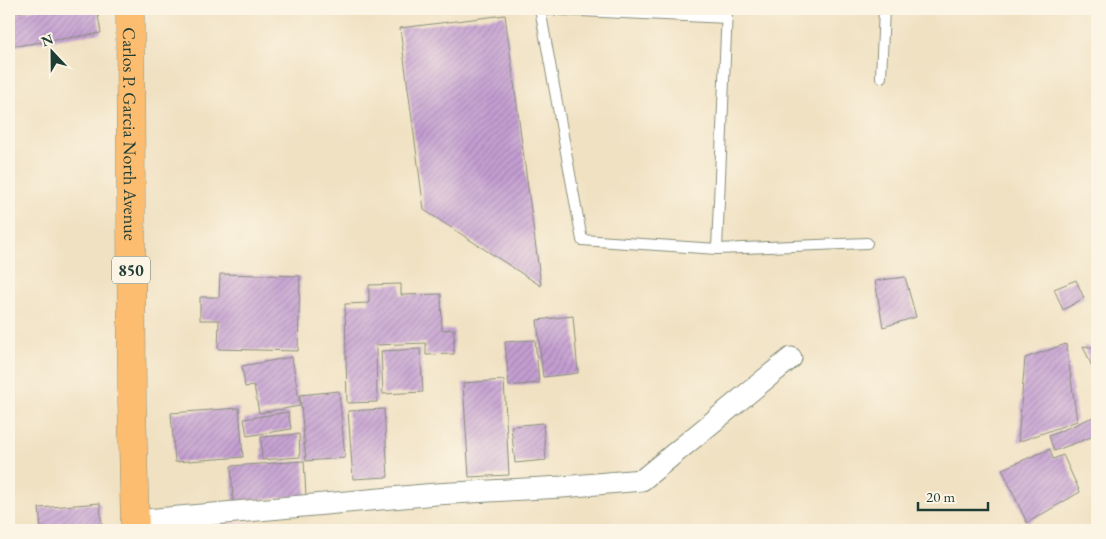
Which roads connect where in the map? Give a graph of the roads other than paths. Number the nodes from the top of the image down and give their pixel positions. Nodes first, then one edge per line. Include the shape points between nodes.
1 (130, 9) edge
2 (540, 9) edge
3 (884, 9) edge
4 (727, 13) edge
5 (881, 76) dead end
6 (867, 243) dead end
7 (717, 249) junction
8 (792, 358) dead end
9 (135, 526) edge

1 - 9 main road, Carlos P. Garcia North Avenue / 850
2 - 4 lane
2 - 7 lane via 582,240
3 - 5 lane
4 - 7 lane
6 - 7 lane
8 - 9 street via 642,480 436,494

